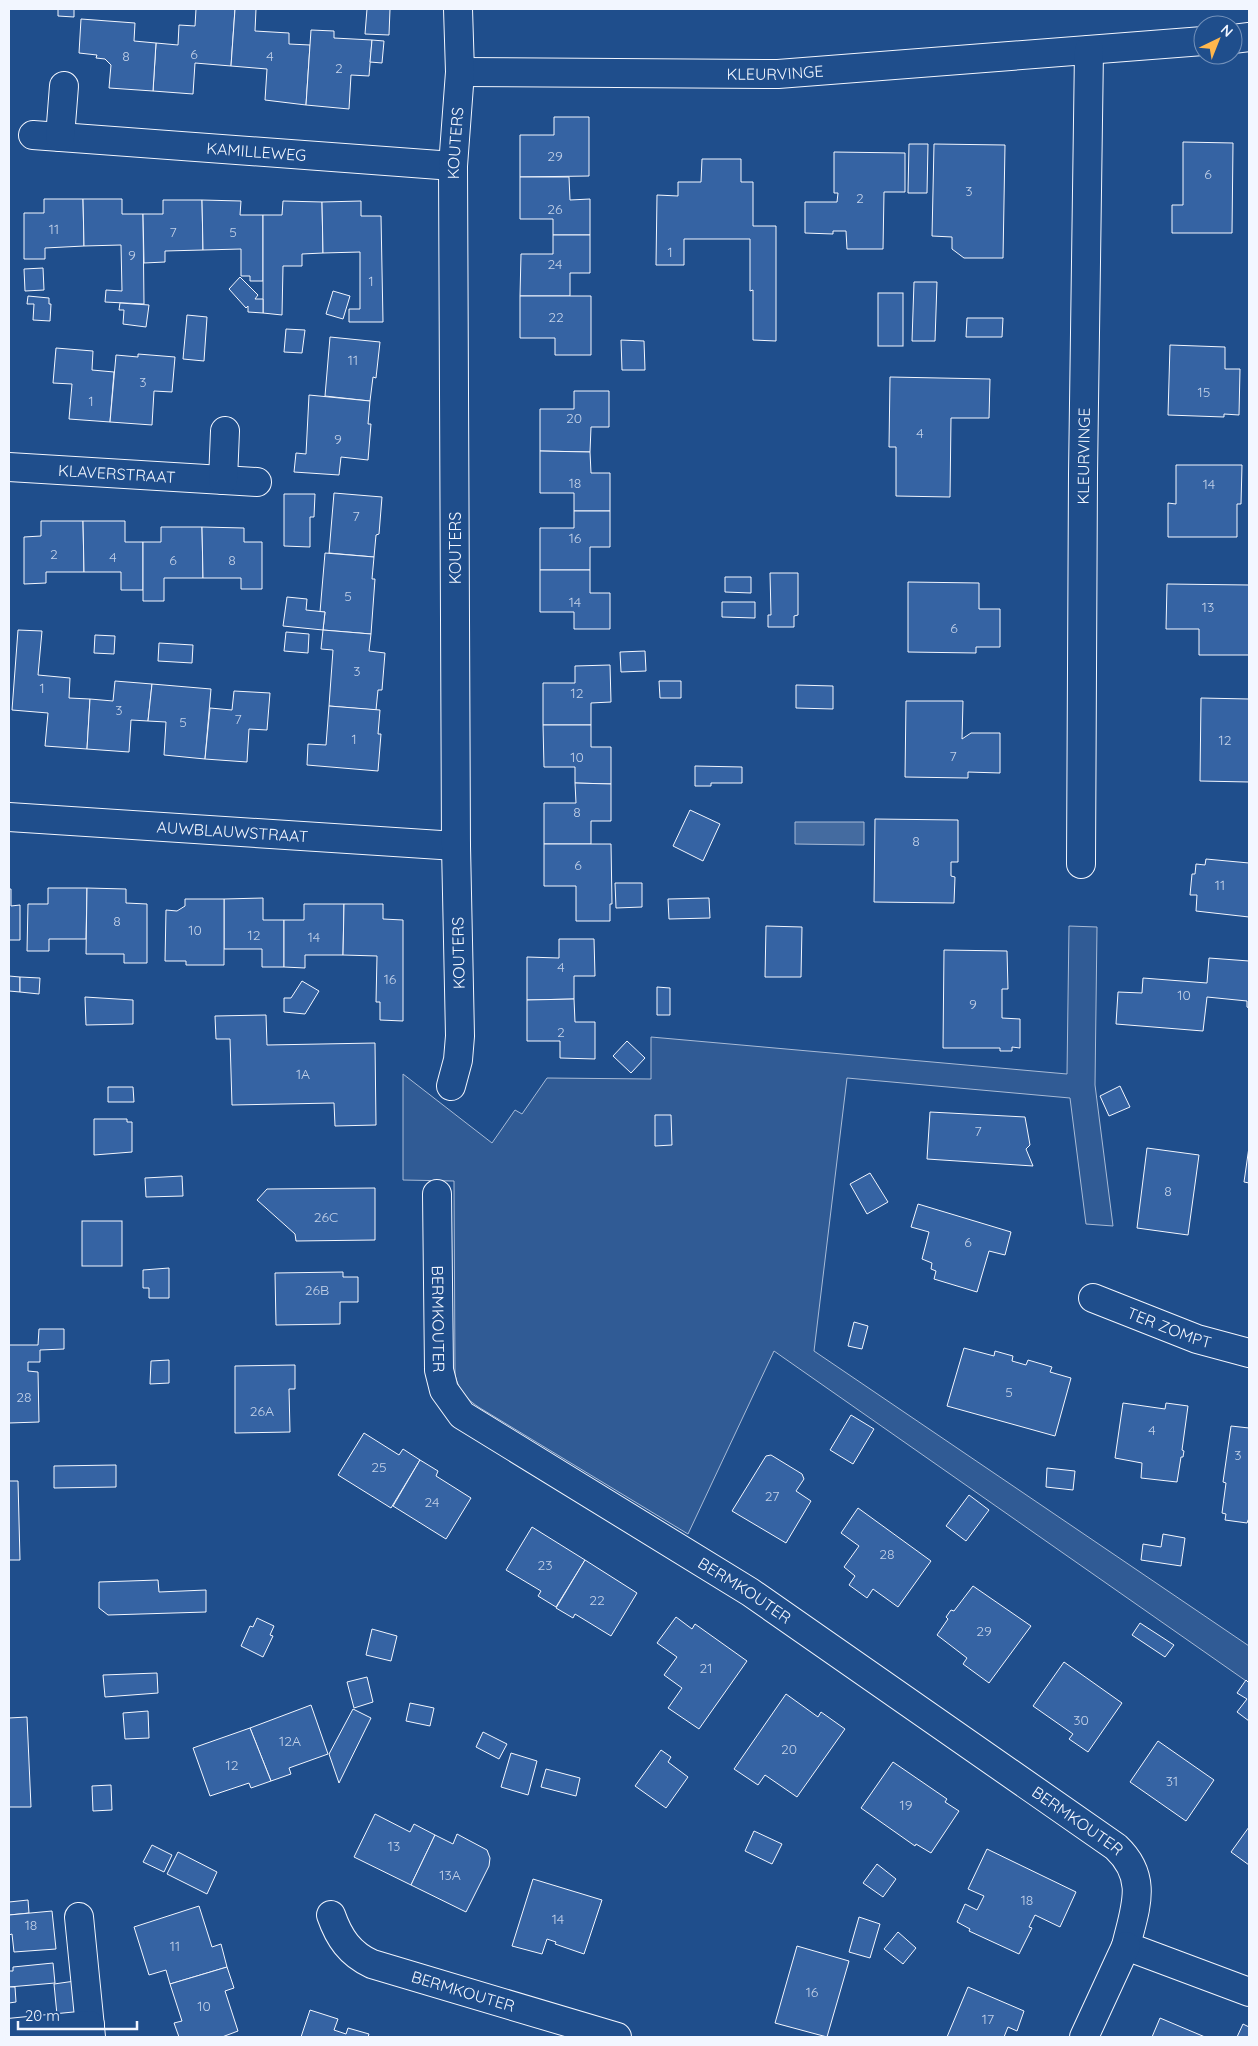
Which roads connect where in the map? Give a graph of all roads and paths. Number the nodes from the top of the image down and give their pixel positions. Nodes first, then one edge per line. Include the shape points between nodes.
1 (458, 9) edge
2 (1193, 42) edge
3 (1089, 50) junction
4 (460, 72) junction
5 (64, 86) dead end
6 (33, 135) dead end
7 (60, 137) junction
8 (453, 166) junction
9 (225, 431) dead end
10 (9, 467) edge
11 (223, 480) junction
12 (257, 482) dead end
13 (9, 818) edge
14 (456, 846) junction
15 (1081, 864) dead end
16 (451, 1086) dead end
17 (437, 1194) dead end
18 (1093, 1298) dead end
19 (1249, 1353) edge
20 (331, 1915) dead end
21 (79, 1917) dead end
22 (1126, 1946) junction
23 (1249, 1992) edge
24 (91, 2031) edge
25 (9, 2033) edge
26 (617, 2037) edge
27 (1084, 2037) edge

1 - 4 street, KOUTERS
2 - 3 street, KLEURVINGE
3 - 4 street, KLEURVINGE via 778,74
3 - 15 street, KLEURVINGE
4 - 8 street, KOUTERS
5 - 7 street
6 - 7 street, KAMILLEWEG
7 - 8 street, KAMILLEWEG
8 - 14 street, KOUTERS
9 - 11 street
10 - 11 street, KLAVERSTRAAT
11 - 12 street, KLAVERSTRAAT
13 - 14 street, AUWBLAUWSTRAAT
14 - 16 street, KOUTERS via 460,1048
17 - 22 street, BERMKOUTER via 439,1370 444,1390 462,1415 750,1592 1116,1847 1131,1863 1138,1883
18 - 19 street, TER ZOMPT via 1197,1339
20 - 26 street, BERMKOUTER via 345,1944 372,1964
21 - 24 street
22 - 23 street
22 - 27 street, BERMKOUTER
24 - 25 street

